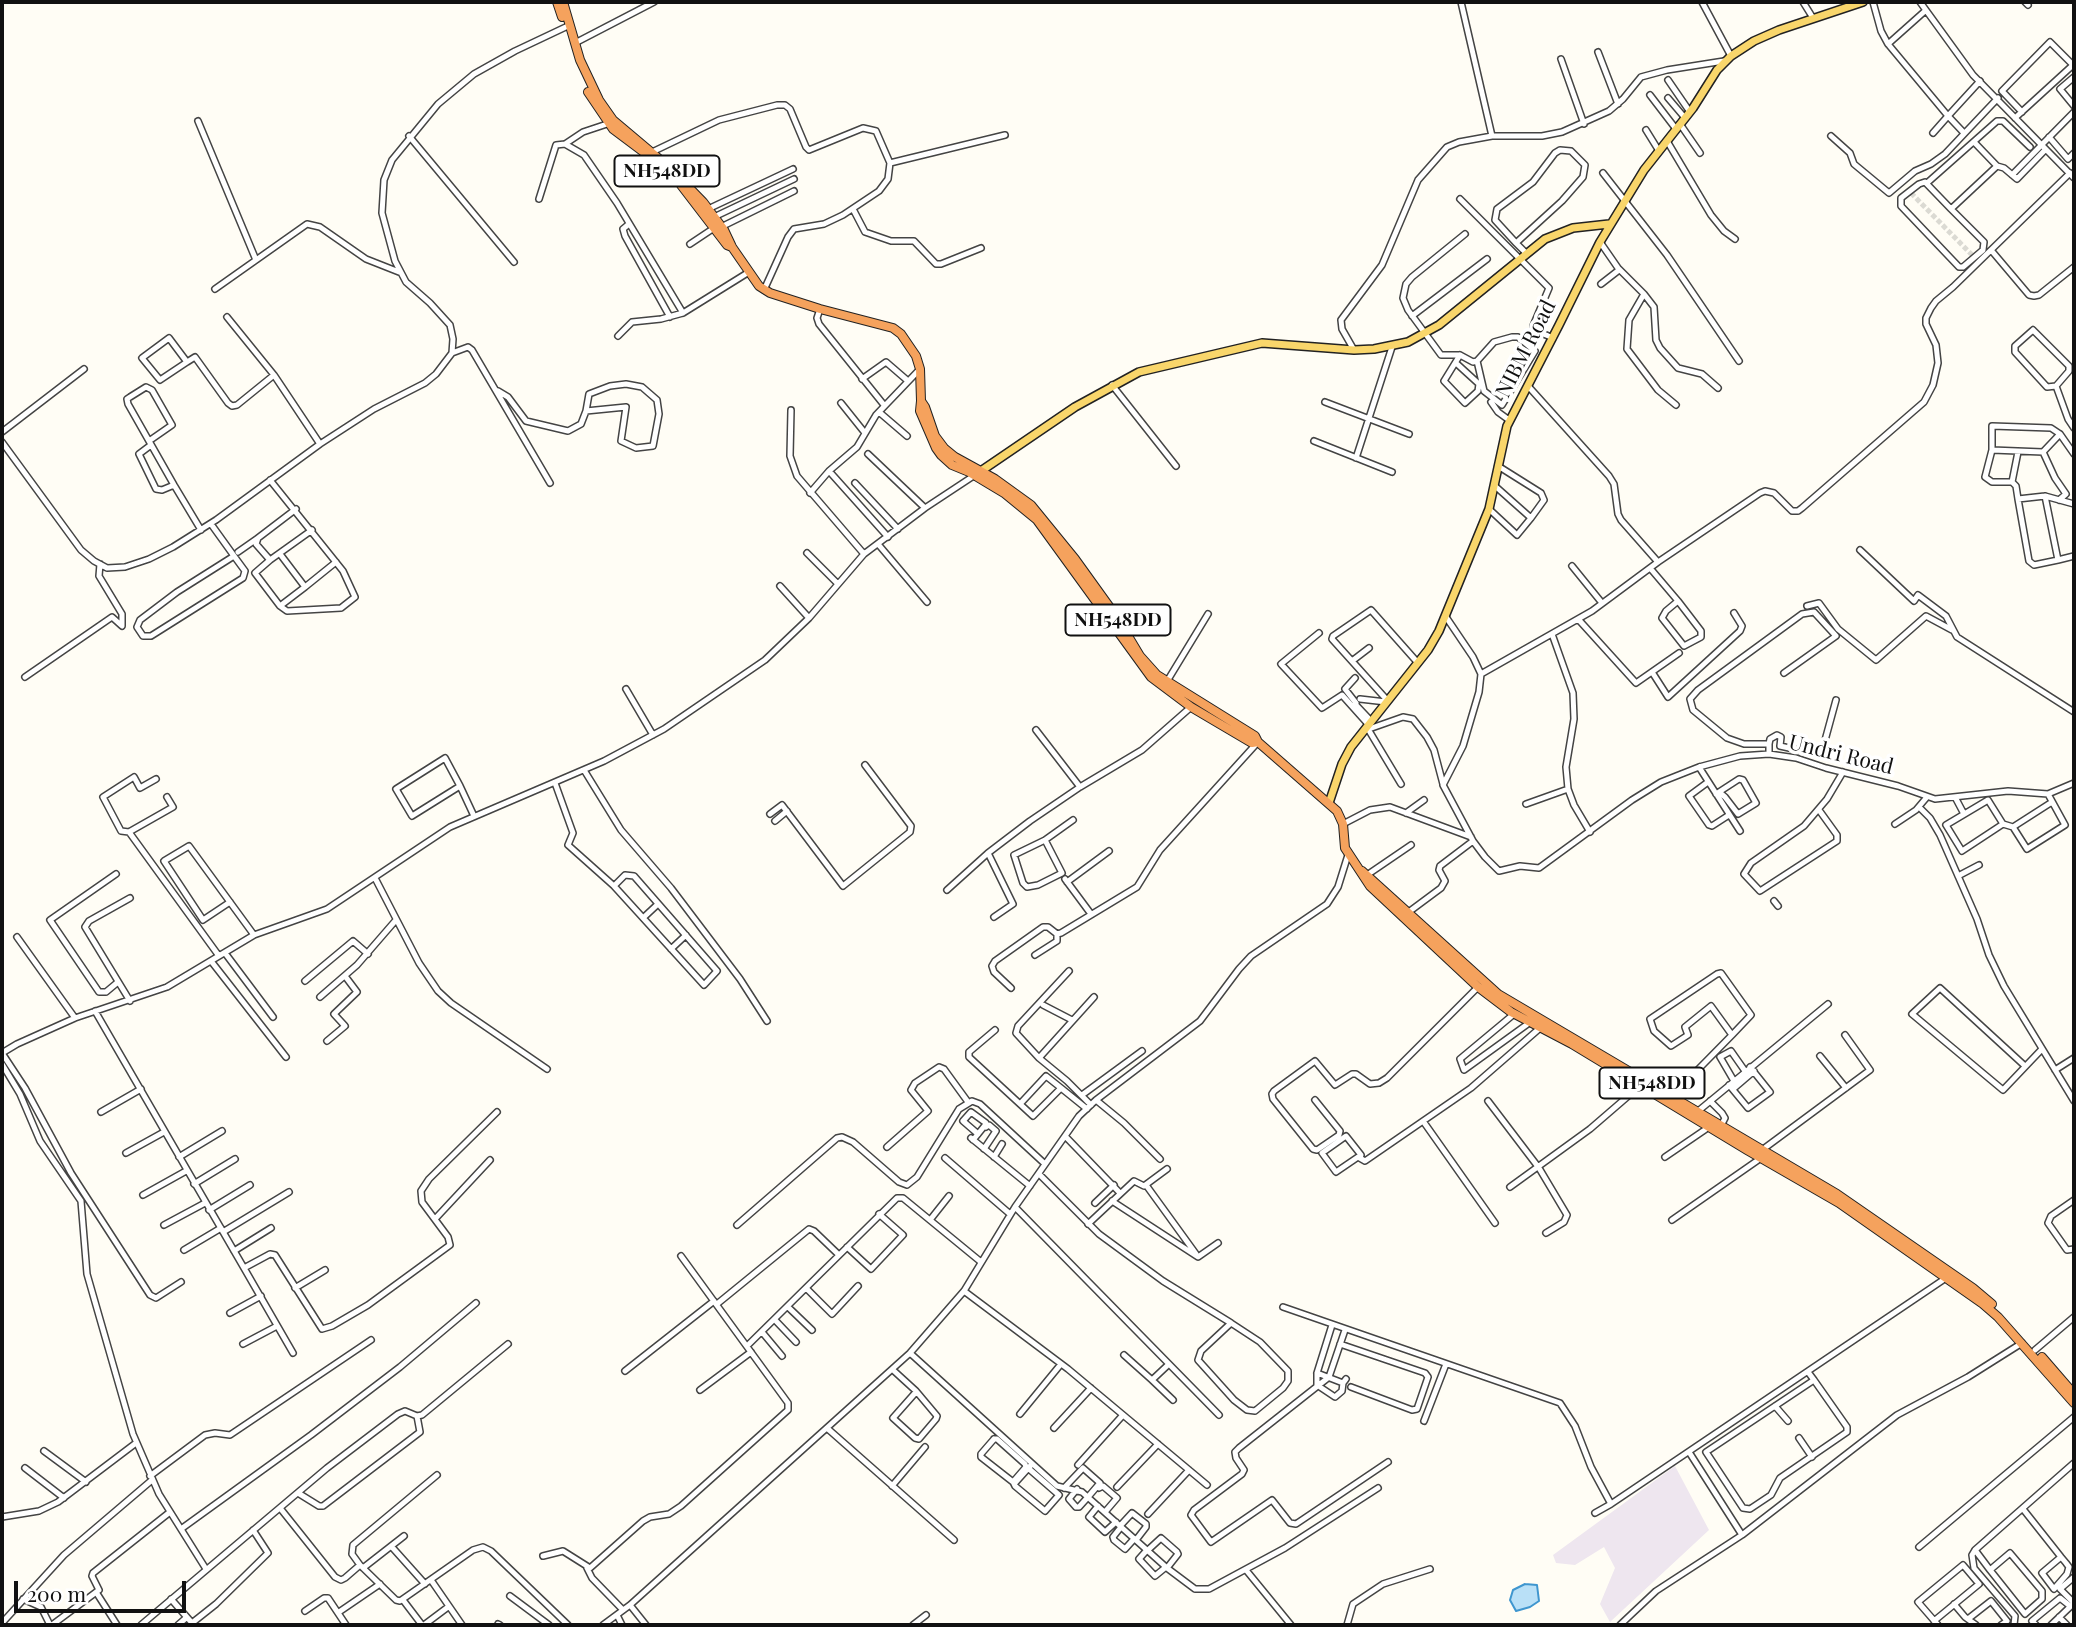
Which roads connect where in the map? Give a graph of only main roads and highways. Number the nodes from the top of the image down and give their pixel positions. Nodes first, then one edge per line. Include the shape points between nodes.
1 (557, 2) edge
2 (563, 2) edge
3 (1863, 2) edge
4 (568, 26) junction
5 (595, 99) junction
6 (1609, 224) junction
7 (978, 473) junction
8 (1165, 684) junction
9 (1258, 742) junction
10 (1329, 803) junction
11 (1357, 867) junction
12 (1406, 915) junction
13 (1762, 1154) junction
14 (2074, 1394) edge
15 (2074, 1403) edge

1 - 4 highway, NH548DD
2 - 4 highway, NH548DD
3 - 6 main road, NIBM Road via 1754,41 1728,59
4 - 5 highway, NH548DD
4 - 5 highway, NH548DD
5 - 7 highway, NH548DD via 611,122 686,183 749,272 771,293 893,328 912,347 920,369 921,401 935,436 944,449
6 - 7 main road via 1556,233 1424,334 1392,346 1354,350 1252,344 1139,372 1053,421
6 - 10 main road, NIBM Road via 1509,420 1489,509 1446,617 1434,641 1345,757
7 - 8 highway, NH548DD via 1017,493 1103,598 1140,656
8 - 9 highway, NH548DD via 1255,736
8 - 9 highway, NH548DD via 1191,707 1252,743
9 - 10 highway, NH548DD
10 - 11 highway, NH548DD via 1343,824 1344,842
11 - 12 highway, NH548DD
11 - 12 highway, NH548DD via 1370,886
12 - 13 highway, NH548DD via 1498,994
12 - 13 highway, NH548DD via 1478,987 1514,1014
13 - 14 highway, NH548DD via 1837,1194 1973,1288
13 - 15 highway, NH548DD via 1991,1310

